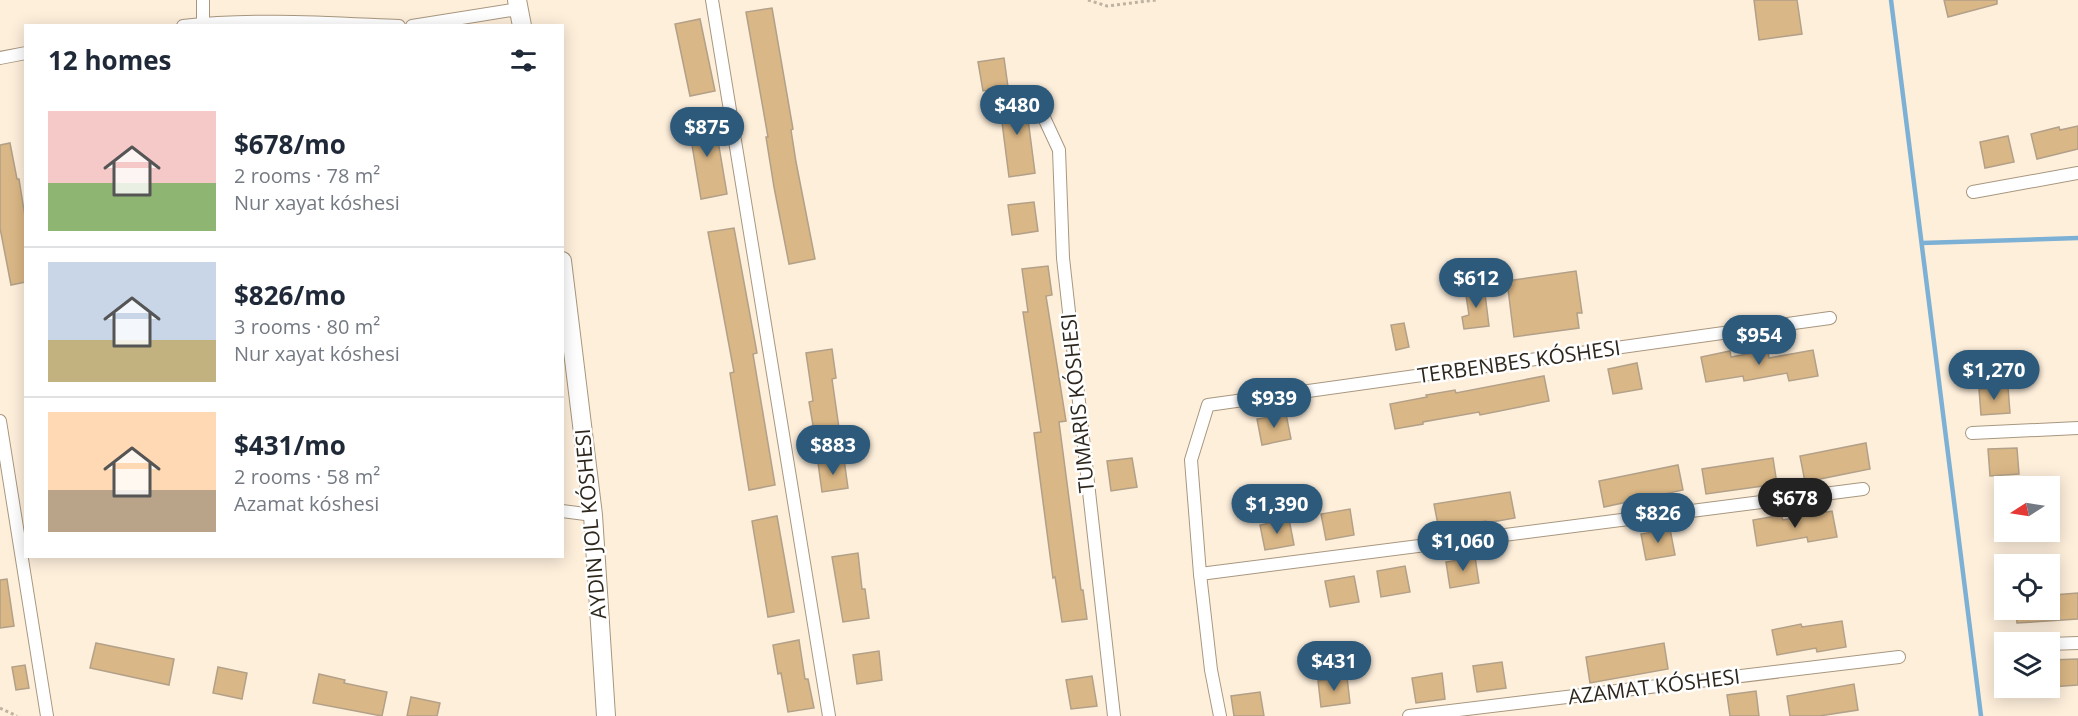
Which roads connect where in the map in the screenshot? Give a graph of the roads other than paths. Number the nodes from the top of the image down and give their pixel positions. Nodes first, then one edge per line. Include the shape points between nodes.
1 (203, 0) edge
2 (712, 0) edge
3 (519, 12) edge
4 (203, 24) edge
5 (354, 24) edge
6 (427, 24) edge
7 (24, 53) edge
8 (0, 58) edge
9 (1033, 94) dead end
10 (2078, 173) edge
11 (1973, 192) dead end
12 (564, 277) edge
13 (1830, 318) dead end
14 (0, 421) edge
15 (2078, 428) edge
16 (1972, 433) dead end
17 (4, 469) edge
18 (1863, 489) dead end
19 (564, 511) edge
20 (593, 515) junction
21 (1200, 574) junction
22 (2078, 643) edge
23 (2060, 644) edge
24 (1899, 657) dead end
25 (47, 716) edge
26 (606, 716) edge
27 (829, 716) edge
28 (1114, 716) edge
29 (1220, 716) edge
30 (1409, 716) edge

1 - 4 street
2 - 27 street
3 - 6 street
4 - 5 street
7 - 8 street
9 - 28 street, TUMARIS KÓSHESI via 1059,150 1063,258
10 - 11 street
12 - 20 street
13 - 21 street, TERBENBES KÓSHESI via 1208,405 1191,460
14 - 17 street
15 - 16 street
17 - 25 street
18 - 21 street
19 - 20 street
20 - 26 street
21 - 29 street
22 - 23 street
24 - 30 street, AZAMAT KÓSHESI

